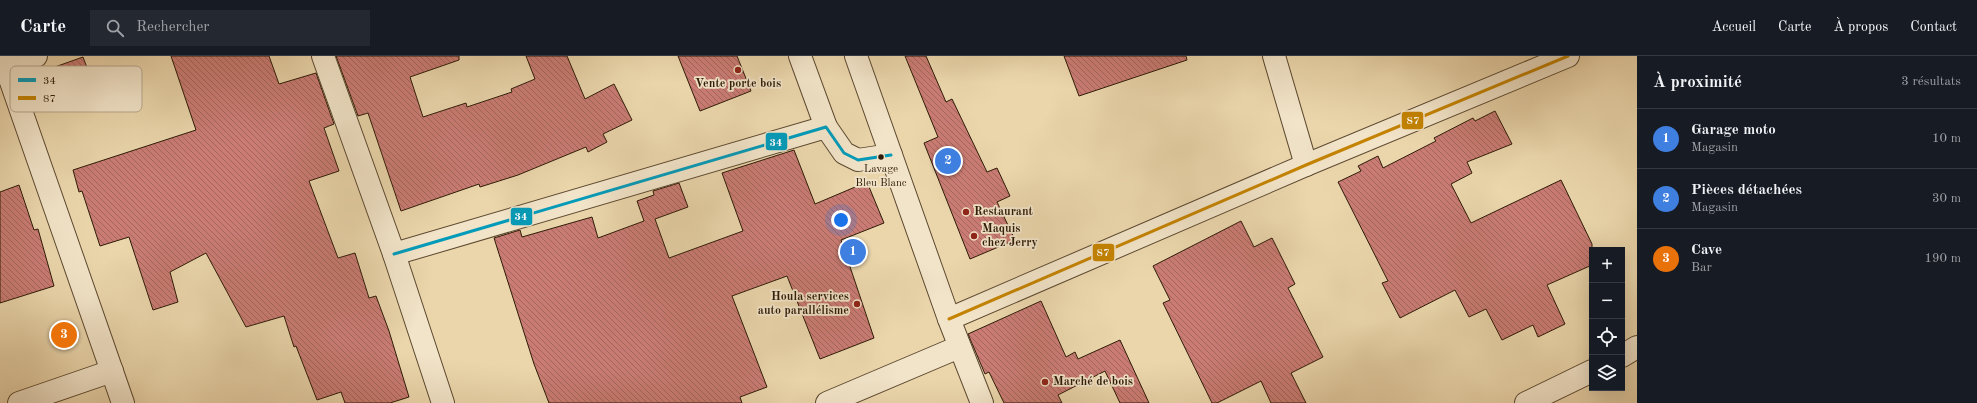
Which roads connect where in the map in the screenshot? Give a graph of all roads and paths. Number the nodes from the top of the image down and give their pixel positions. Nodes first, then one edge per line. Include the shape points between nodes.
1 (36, 56) edge
2 (323, 56) edge
3 (800, 56) edge
4 (856, 56) edge
5 (1274, 56) edge
6 (1568, 56) edge
7 (4, 61) edge
8 (10, 78) edge
9 (22, 112) edge
10 (826, 127) junction
11 (891, 155) junction
12 (1306, 165) junction
13 (394, 254) junction
14 (949, 319) junction
15 (1637, 346) edge
16 (959, 347) junction
17 (1624, 355) edge
18 (112, 371) junction
19 (1589, 372) edge
20 (19, 403) edge
21 (123, 403) edge
22 (443, 403) edge
23 (827, 403) edge
24 (982, 403) edge
25 (1526, 403) edge

1 - 7 street
2 - 13 street
3 - 10 street
4 - 11 street
5 - 12 street
6 - 12 street
7 - 8 street
9 - 18 street
10 - 11 street via 844,154 858,160
10 - 13 street
11 - 14 street
12 - 14 street
13 - 22 street
14 - 16 street
15 - 17 street
16 - 23 street
16 - 24 street
18 - 20 street
18 - 21 street
19 - 25 street

